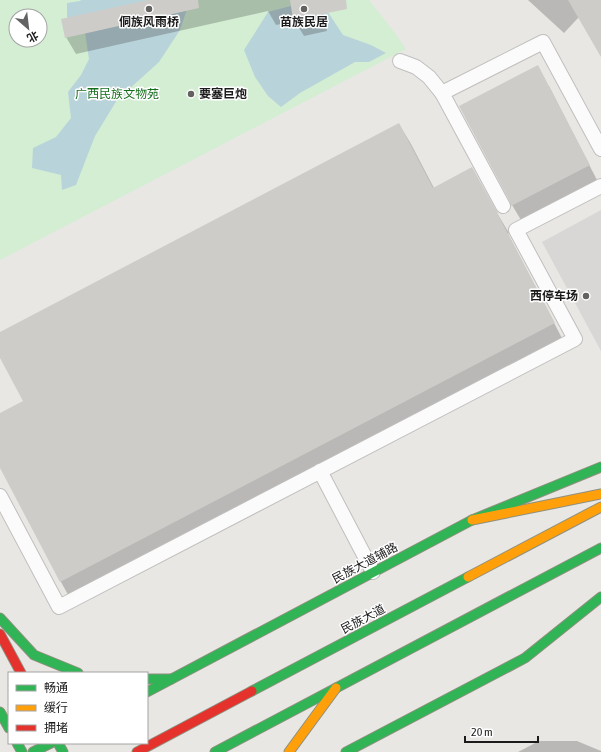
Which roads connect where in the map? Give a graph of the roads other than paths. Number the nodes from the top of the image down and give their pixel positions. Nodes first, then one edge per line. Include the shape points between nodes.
1 (400, 61) dead end
2 (442, 93) junction
3 (601, 148) edge
4 (601, 186) edge
5 (503, 206) dead end
6 (601, 467) edge
7 (320, 471) junction
8 (601, 494) edge
9 (0, 496) edge
10 (601, 507) edge
11 (472, 520) junction
12 (601, 548) edge
13 (373, 572) junction
14 (601, 597) edge
15 (0, 618) edge
16 (0, 634) edge
17 (20, 672) edge
18 (76, 672) edge
19 (148, 679) edge
20 (171, 679) junction
21 (336, 688) junction
22 (148, 691) edge
23 (0, 712) edge
24 (8, 726) edge
25 (49, 744) edge
26 (33, 752) edge
27 (137, 752) edge
28 (215, 752) edge
29 (289, 752) edge
30 (346, 752) edge

1 - 2 lane via 429,77
2 - 3 lane via 543,42
2 - 5 lane
4 - 7 lane via 516,230 575,339
6 - 11 main road, 民族大道辅路
7 - 9 lane via 59,607
7 - 13 lane
8 - 11 main road
10 - 27 main road, 民族大道
11 - 13 main road, 民族大道辅路
12 - 21 main road
13 - 20 main road, 民族大道辅路
14 - 30 main road via 525,658
15 - 18 main road via 34,655
16 - 17 main road
19 - 20 main road
20 - 22 main road, 民族大道辅路
21 - 28 main road
21 - 29 main road
23 - 24 main road
25 - 26 main road

